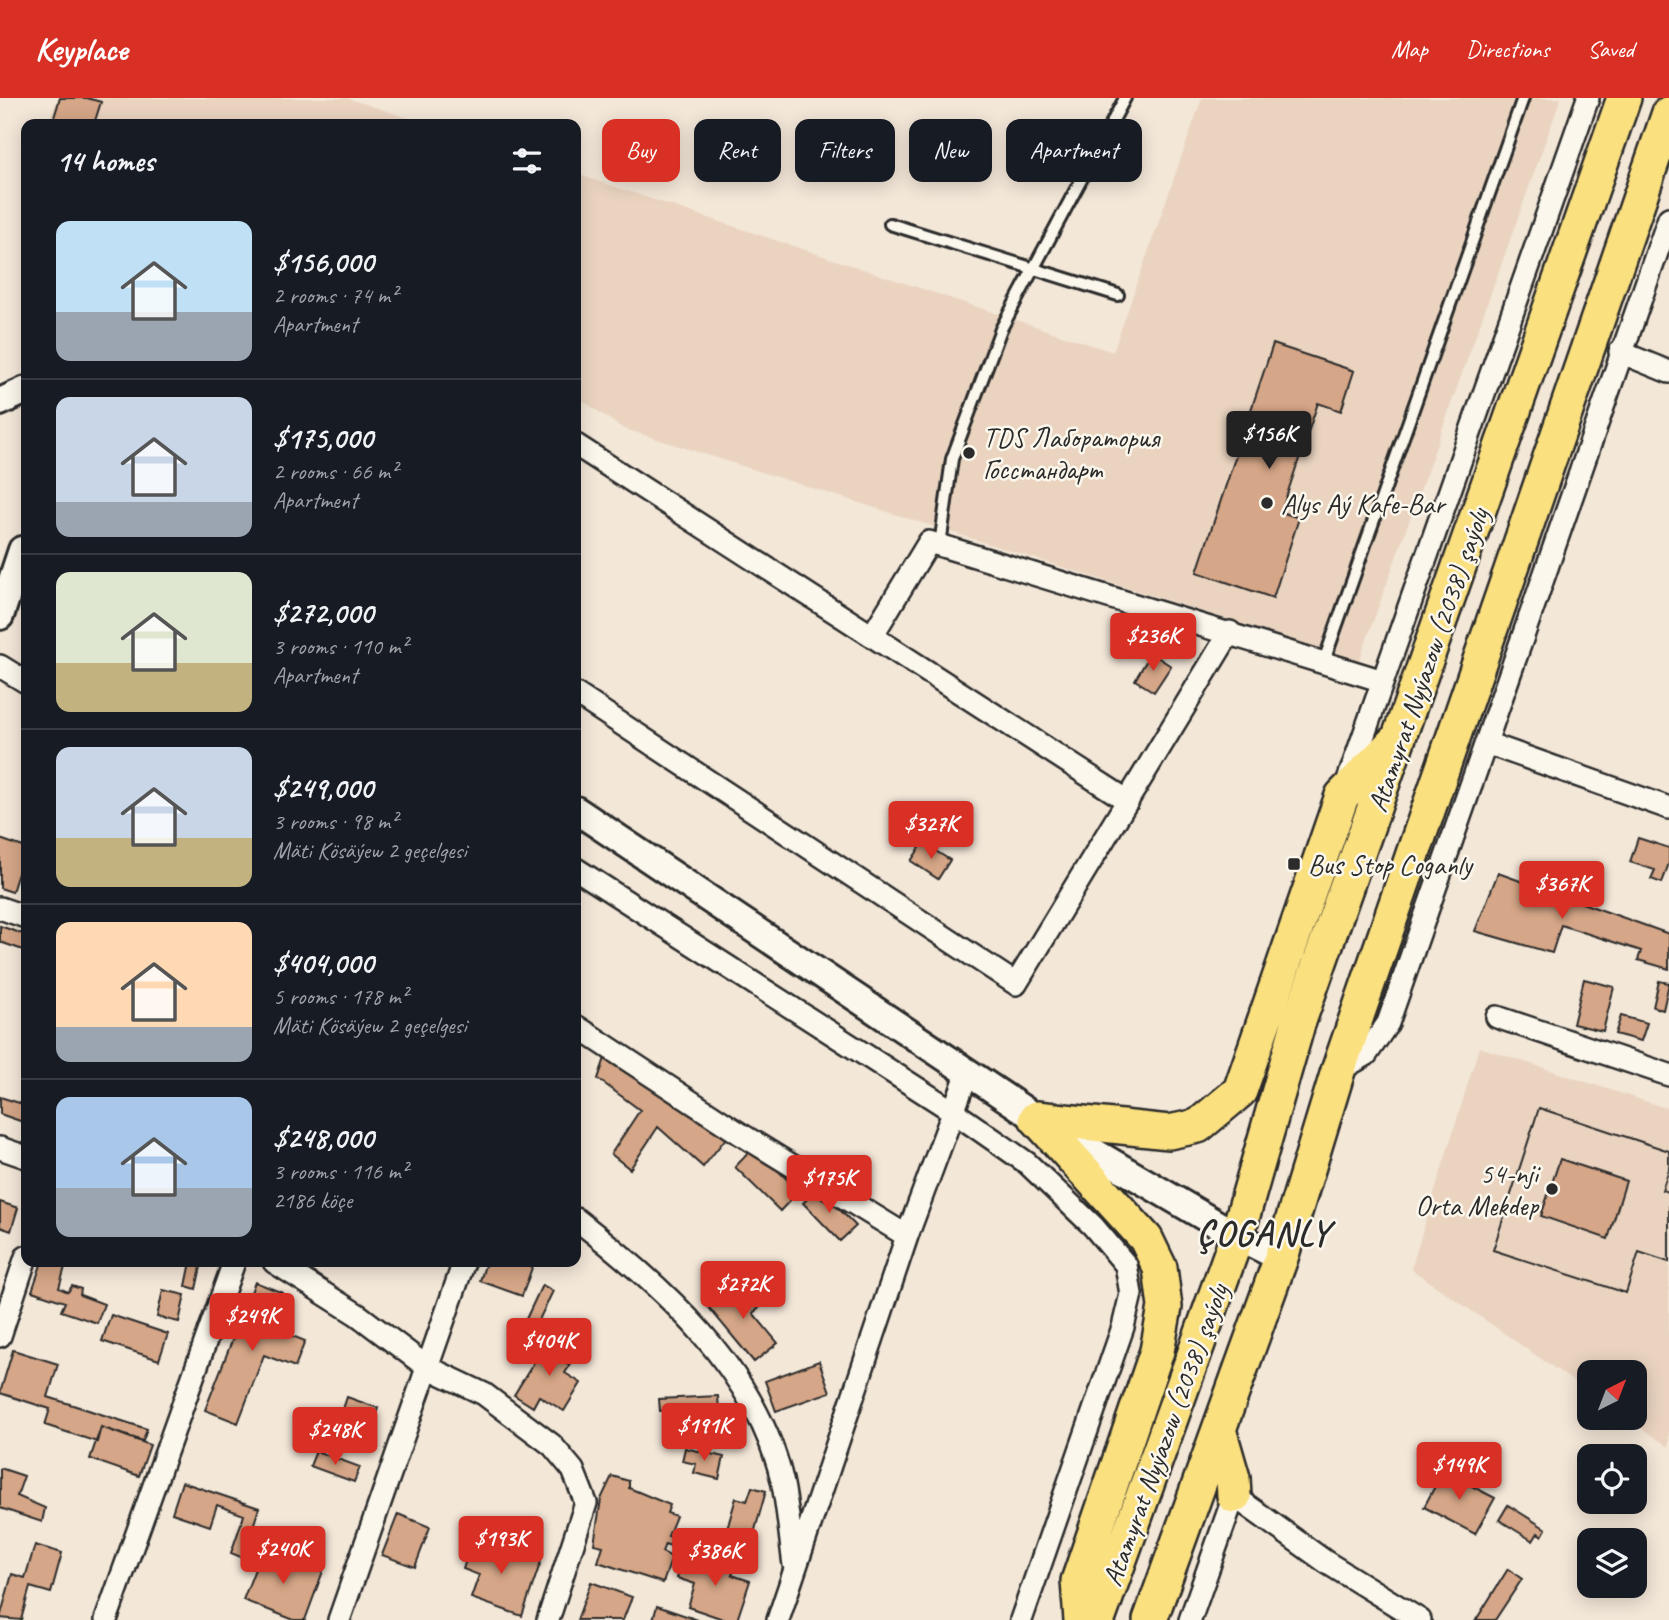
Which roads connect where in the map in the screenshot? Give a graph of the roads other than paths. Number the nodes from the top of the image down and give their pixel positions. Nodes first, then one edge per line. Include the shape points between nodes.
1 (1125, 98) edge
2 (1523, 98) edge
3 (1587, 98) edge
4 (1624, 98) edge
5 (1669, 113) edge
6 (1669, 218) edge
7 (890, 224) dead end
8 (1035, 267) junction
9 (1118, 295) dead end
10 (1620, 352) junction
11 (1669, 372) edge
12 (21, 392) edge
13 (0, 402) edge
14 (581, 448) edge
15 (940, 545) junction
16 (16, 546) edge
17 (0, 616) edge
18 (1230, 632) junction
19 (872, 636) junction
20 (1324, 661) junction
21 (0, 666) edge
22 (21, 679) edge
23 (1383, 681) junction
24 (581, 697) edge
25 (1403, 732) junction
26 (1486, 743) junction
27 (1342, 796) junction
28 (1128, 801) junction
29 (1669, 808) edge
30 (581, 813) edge
31 (581, 872) edge
32 (0, 908) edge
33 (21, 915) edge
34 (1287, 954) junction
35 (1497, 1017) dead end
36 (1298, 1024) junction
37 (581, 1029) edge
38 (1667, 1068) edge
39 (1338, 1071) junction
40 (968, 1072) junction
41 (951, 1110) junction
42 (1036, 1118) junction
43 (0, 1148) edge
44 (21, 1155) edge
45 (581, 1223) edge
46 (907, 1236) junction
47 (1237, 1236) junction
48 (1281, 1258) junction
49 (23, 1267) edge
50 (232, 1267) edge
51 (282, 1267) edge
52 (462, 1267) edge
53 (0, 1336) edge
54 (427, 1367) junction
55 (1182, 1388) junction
56 (1220, 1433) junction
57 (1120, 1458) junction
58 (1234, 1496) junction
59 (795, 1570) junction
60 (1078, 1581) junction
61 (106, 1620) edge
62 (339, 1620) edge
63 (548, 1620) edge
64 (778, 1620) edge
65 (1021, 1620) edge
66 (1065, 1620) edge
67 (1081, 1620) edge
68 (1098, 1620) edge
69 (1150, 1620) edge
70 (1190, 1620) edge
71 (1420, 1620) edge

1 - 8 lane
2 - 20 lane
3 - 23 street
4 - 25 main road, Atamyrat Nyýazow (2038) şaýoly
5 - 39 main road, Atamyrat Nyýazow (2038) şaýoly
6 - 10 street
7 - 8 lane
8 - 9 lane
8 - 15 lane via 1001,329 952,459
10 - 11 street
10 - 26 street
12 - 13 street
14 - 19 street
15 - 18 street
15 - 19 street via 929,542
16 - 17 street
18 - 20 street
18 - 28 street
19 - 28 street
20 - 23 street
21 - 22 street
23 - 27 street
24 - 28 street via 1016,984
25 - 27 main road
25 - 36 main road, Atamyrat Nyýazow (2038) şaýoly
26 - 29 street
26 - 39 street via 1388,1023 1366,1055
27 - 34 main road
30 - 40 street
31 - 41 street
32 - 33 street
34 - 36 main road
34 - 42 main road via 1240,1091 1198,1126 1147,1132
35 - 38 street
36 - 47 main road, Atamyrat Nyýazow (2038) şaýoly
37 - 46 street via 738,1133
39 - 48 main road, Atamyrat Nyýazow (2038) şaýoly
40 - 41 street
40 - 42 street
41 - 46 street
41 - 65 street via 1027,1163 1093,1226 1126,1265 1131,1294
42 - 47 street
42 - 57 main road via 1125,1212 1160,1268 1165,1307 1157,1351
43 - 44 street
45 - 59 street via 669,1298 725,1361 765,1429 782,1479
46 - 59 street
47 - 48 street
47 - 55 main road, Atamyrat Nyýazow (2038) şaýoly
48 - 56 main road, Atamyrat Nyýazow (2038) şaýoly
49 - 53 street
50 - 61 street
51 - 54 street via 358,1315
52 - 54 street
54 - 62 street
54 - 63 street via 484,1394 552,1445 573,1471 586,1503
55 - 57 main road
55 - 68 main road, Atamyrat Nyýazow (2038) şaýoly
56 - 58 main road
56 - 69 main road, Atamyrat Nyýazow (2038) şaýoly
57 - 60 main road
58 - 70 street
58 - 71 street via 1326,1562
59 - 64 street
60 - 66 street
60 - 67 main road

